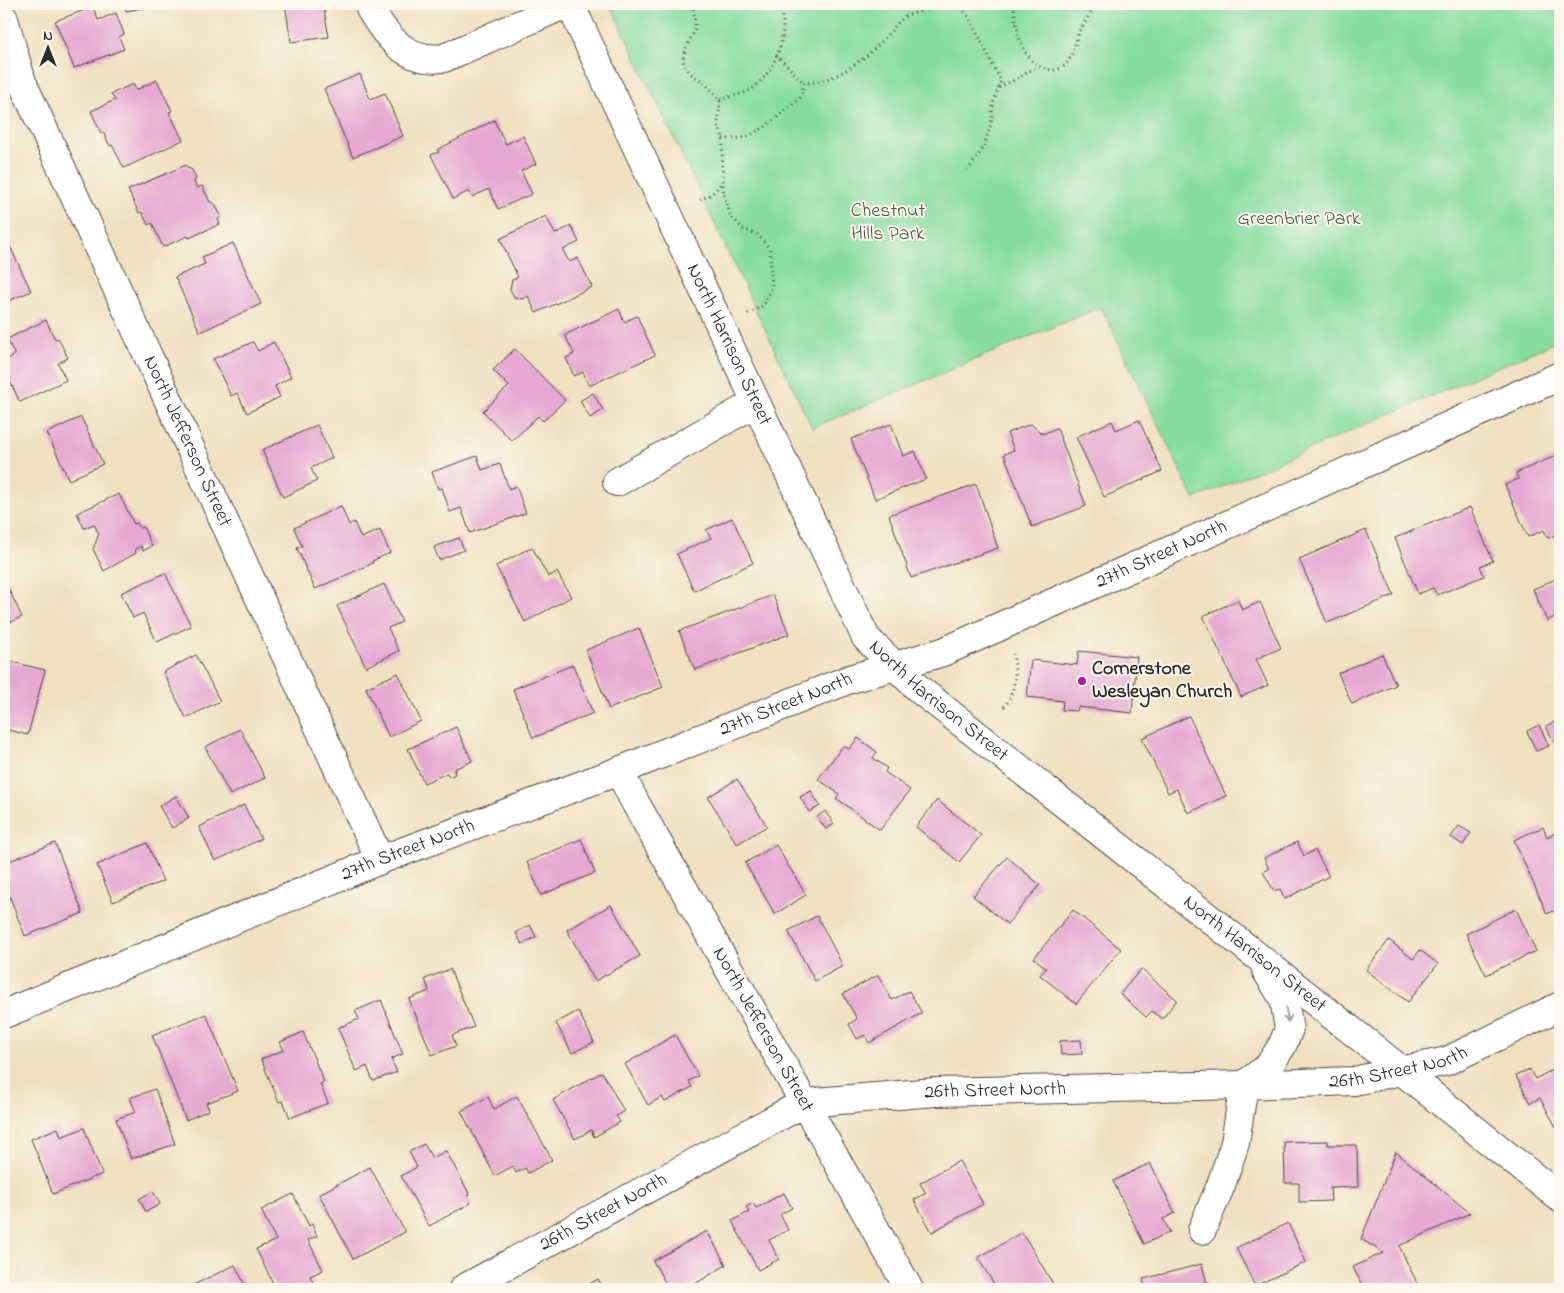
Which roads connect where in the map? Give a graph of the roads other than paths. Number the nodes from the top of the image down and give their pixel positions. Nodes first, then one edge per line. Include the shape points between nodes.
1 (566, 4) edge
2 (570, 4) edge
3 (370, 10) dead end
4 (4, 19) edge
5 (1560, 376) edge
6 (755, 404) junction
7 (617, 482) dead end
8 (895, 666) junction
9 (619, 771) junction
10 (380, 860) junction
11 (1257, 956) junction
12 (1560, 1006) edge
13 (4, 1014) edge
14 (1401, 1070) junction
15 (1244, 1085) junction
16 (804, 1103) junction
17 (1560, 1198) edge
18 (1202, 1230) dead end
19 (464, 1289) edge
20 (909, 1289) edge

1 - 3 street via 444,58 433,59 407,52 396,45
2 - 6 street, North Harrison Street
4 - 10 street, North Jefferson Street via 22,82
5 - 8 street, 27th Street North via 943,652
6 - 7 street
6 - 8 street, North Harrison Street via 866,638
8 - 9 street, 27th Street North via 850,679
8 - 11 street, North Harrison Street via 920,690
9 - 10 street, 27th Street North
9 - 16 street, North Jefferson Street
10 - 13 street, 27th Street North
11 - 14 street, North Harrison Street
11 -> 15 street via 1284,999 1289,1029 1268,1067
12 - 14 street, 26th Street North via 1447,1061
14 - 15 street, 26th Street North via 1354,1081
14 - 17 street, North Harrison Street
15 - 16 street, 26th Street North via 935,1092
15 - 18 street via 1235,1143
16 - 19 street, 26th Street North
16 - 20 street, North Jefferson Street

